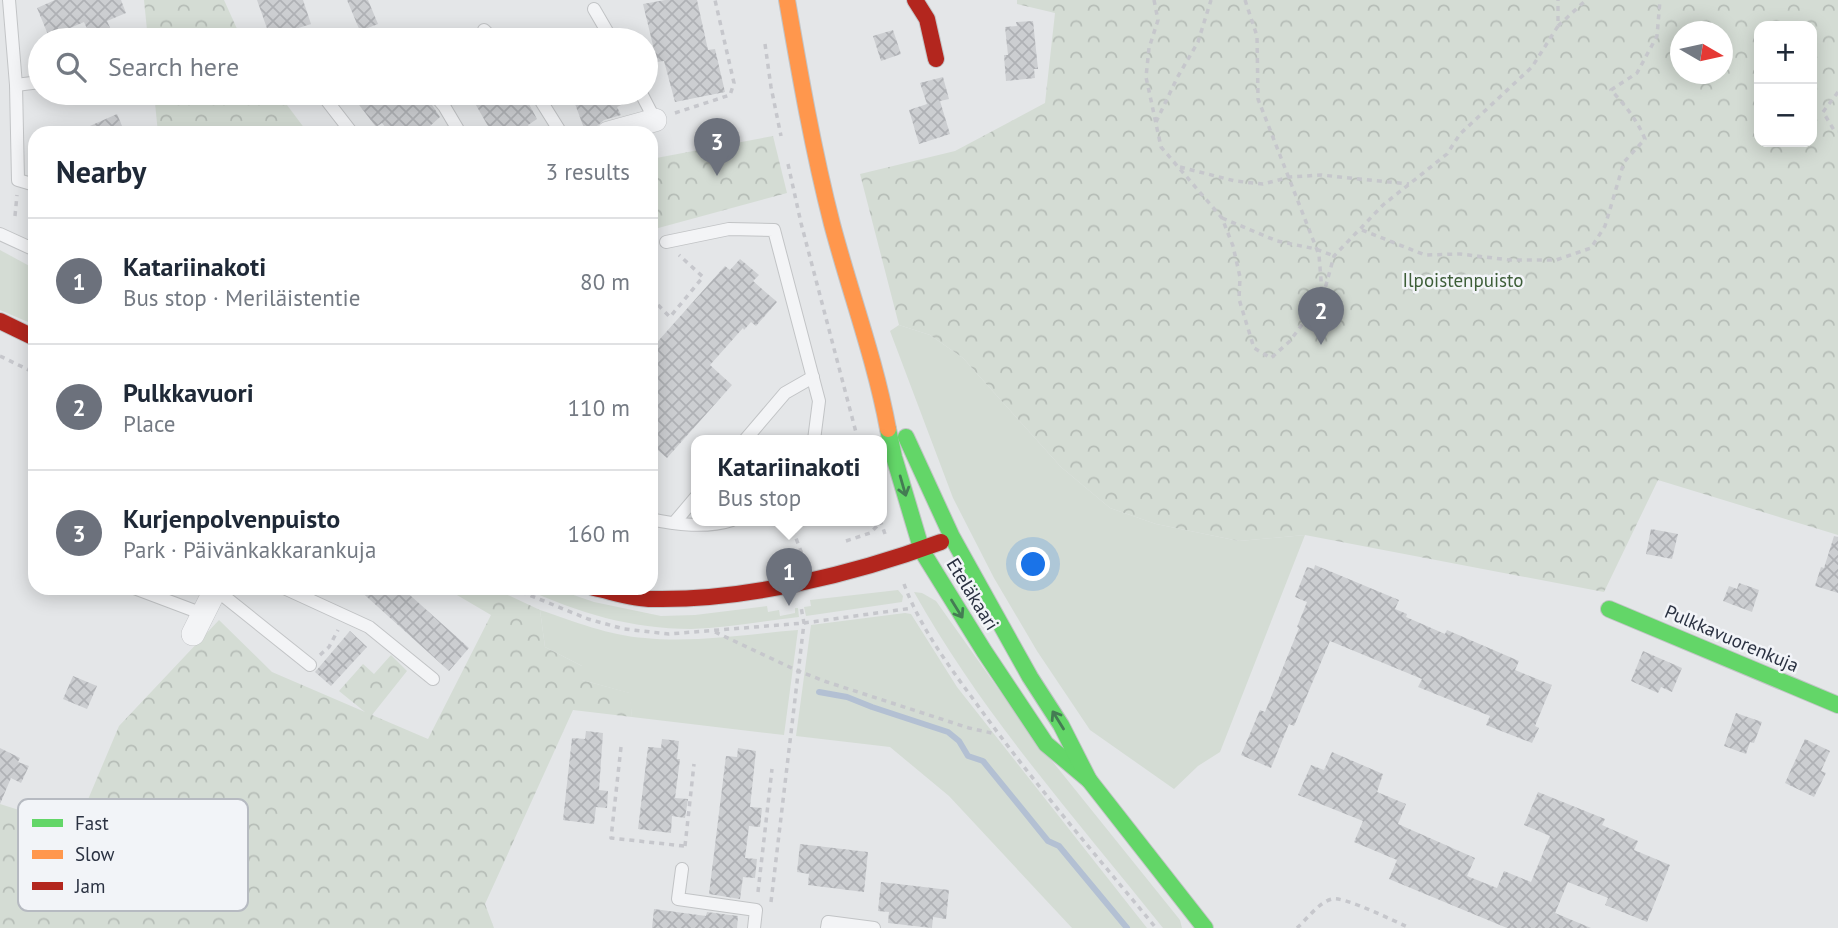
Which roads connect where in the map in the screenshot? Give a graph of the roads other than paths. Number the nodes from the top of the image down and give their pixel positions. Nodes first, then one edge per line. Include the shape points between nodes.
1 (9, 0) edge
2 (787, 0) edge
3 (915, 0) edge
4 (594, 9) dead end
5 (605, 28) edge
6 (936, 59) dead end
7 (28, 84) edge
8 (16, 85) junction
9 (330, 105) edge
10 (443, 105) edge
11 (544, 105) edge
12 (647, 105) edge
13 (655, 120) joint
14 (347, 126) edge
15 (456, 126) edge
16 (557, 126) edge
17 (633, 126) edge
18 (28, 183) edge
19 (0, 234) edge
20 (666, 242) road end
21 (28, 247) edge
22 (0, 321) edge
23 (28, 335) edge
24 (813, 377) junction
25 (882, 396) junction
26 (749, 435) edge
27 (815, 435) edge
28 (691, 503) edge
29 (658, 520) edge
30 (674, 523) junction
31 (691, 523) edge
32 (952, 537) junction
33 (922, 551) junction
34 (146, 595) edge
35 (213, 595) edge
36 (223, 595) edge
37 (299, 595) edge
38 (629, 595) edge
39 (1609, 609) dead end
40 (198, 624) joint
41 (310, 665) road end
42 (433, 679) dead end
43 (1838, 705) edge
44 (1089, 780) junction
45 (682, 869) road end
46 (754, 928) edge
47 (827, 928) edge
48 (874, 928) edge
49 (1205, 928) edge

1 - 8 lane
2 - 25 main road, Eteläkaari via 832,224
3 - 6 main road via 926,15
4 - 5 lane
7 - 8 lane
8 - 18 lane via 18,180
9 - 14 lane
10 - 15 lane
11 - 16 lane
12 - 13 lane
13 - 17 street
19 - 21 lane
20 - 24 lane via 729,229 774,230
22 - 23 main road
24 - 26 lane via 785,393
24 - 27 lane via 819,401
25 - 32 main road, Eteläkaari via 913,449
25 -> 33 main road, Eteläkaari via 894,457
28 - 30 lane
29 - 30 lane
30 - 31 lane
32 - 33 main road
44 -> 32 main road, Eteläkaari
33 - 38 main road via 790,584 714,597 649,599
33 -> 44 main road, Eteläkaari via 1046,744
34 - 40 lane
35 - 40 street
36 - 41 lane
37 - 42 lane via 369,627
39 - 43 main road, Pulkkavuorenkuja
44 - 49 main road, Eteläkaari
45 - 46 lane via 678,899 756,910
47 - 48 lane via 828,922

